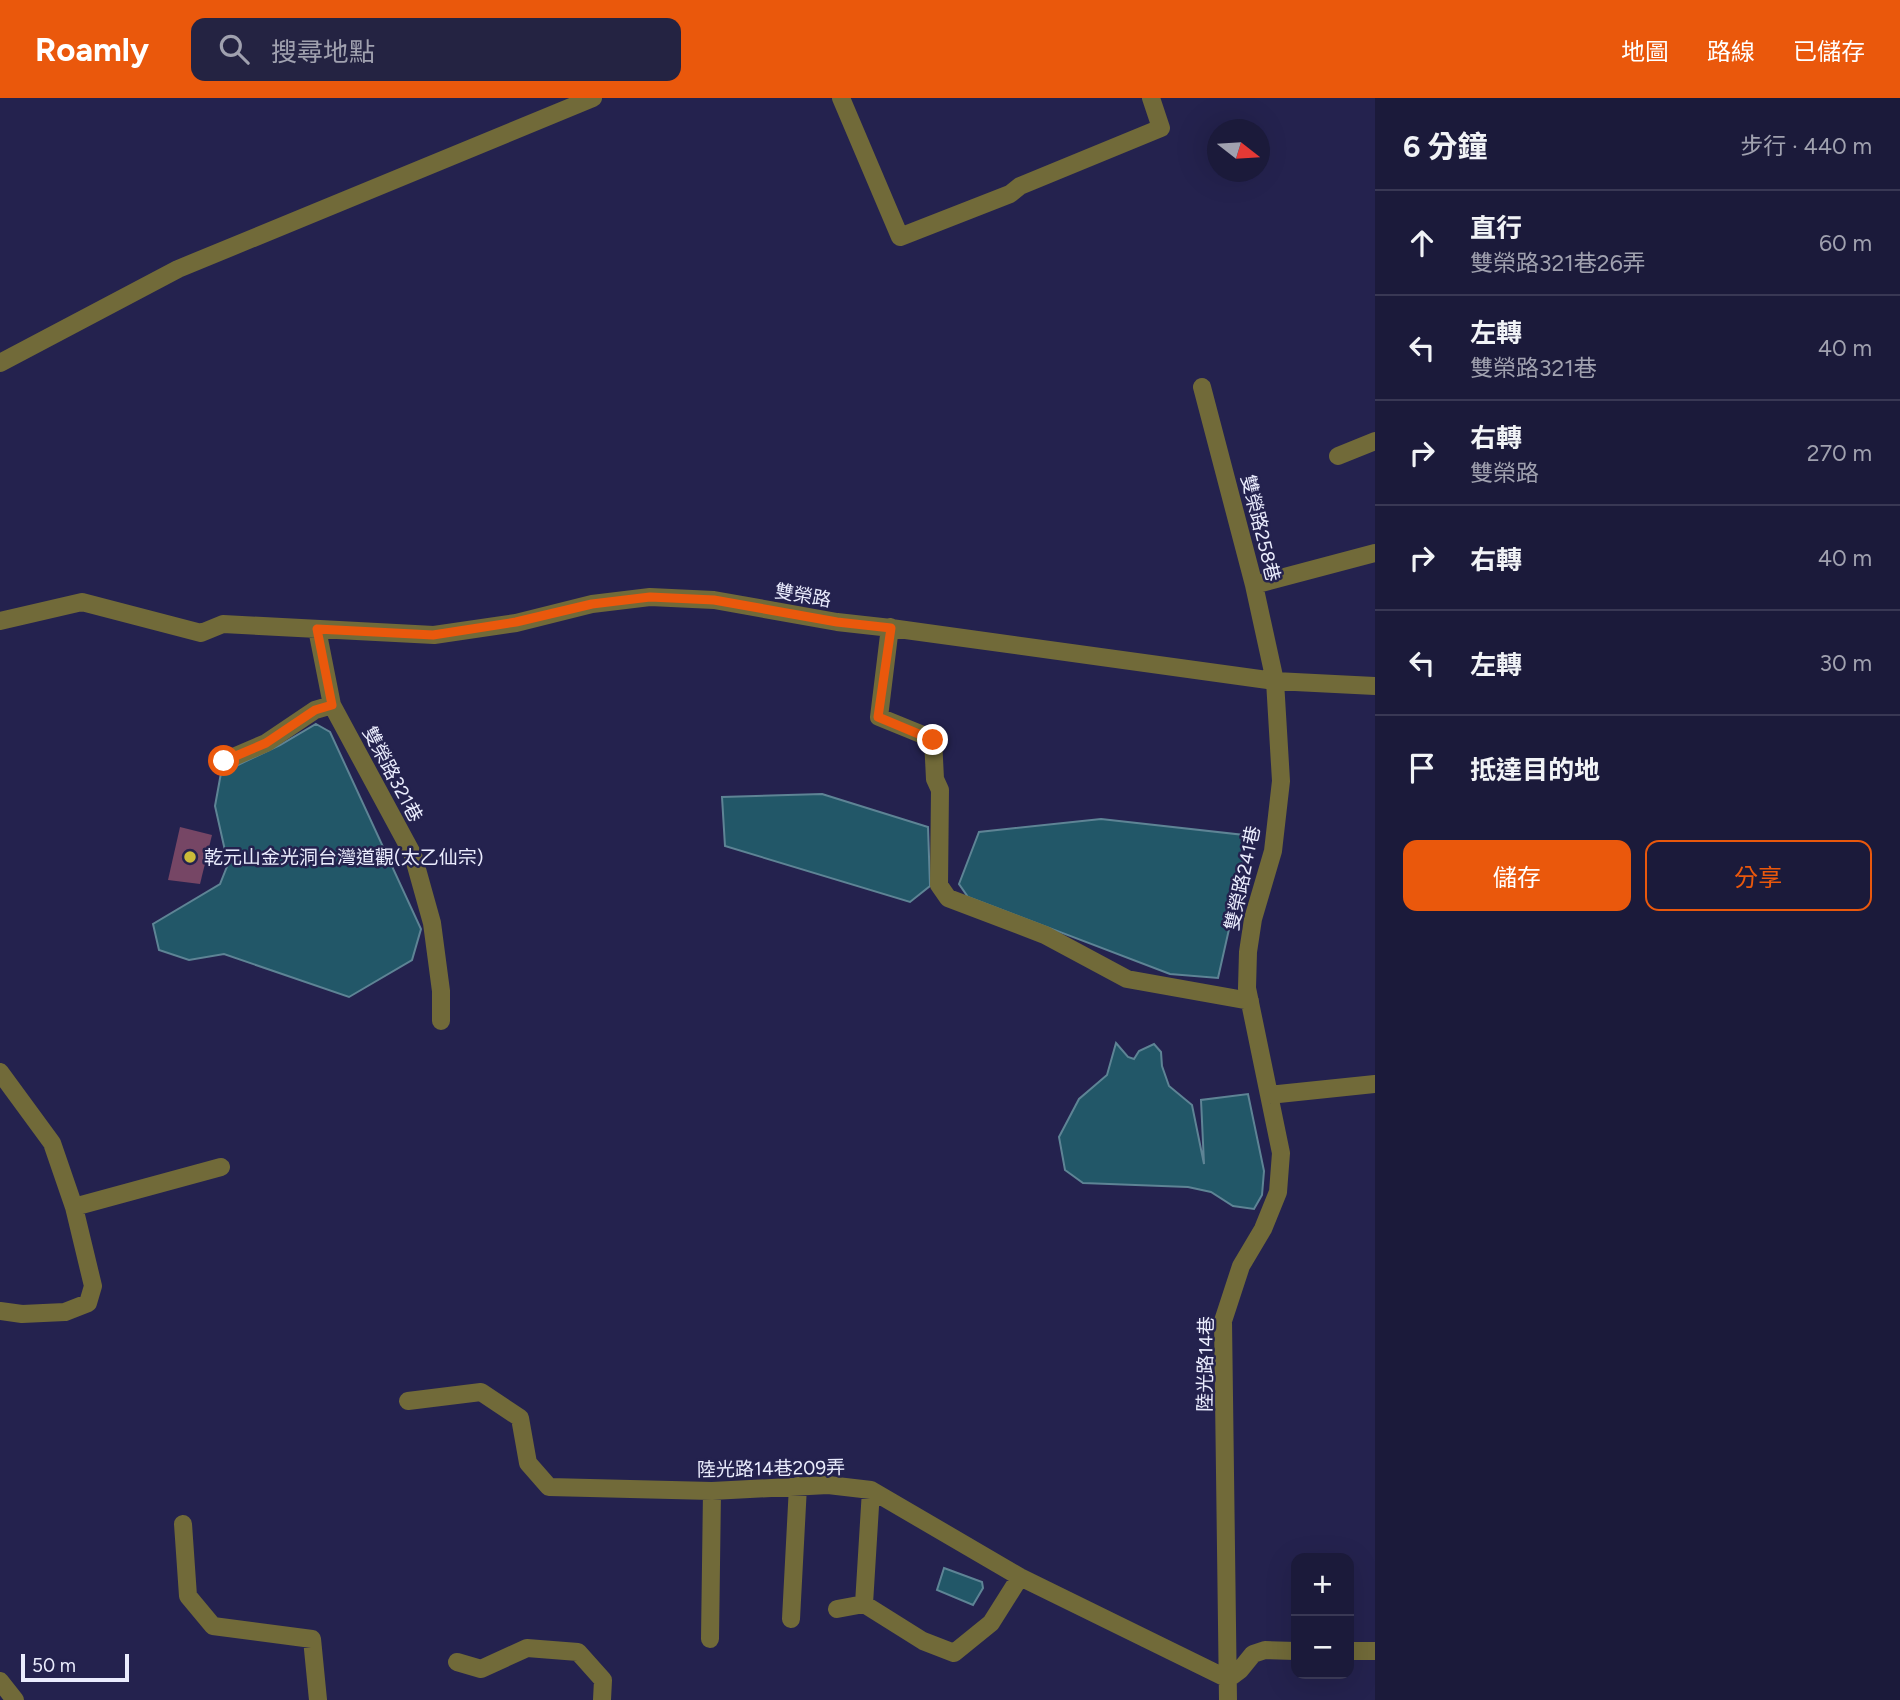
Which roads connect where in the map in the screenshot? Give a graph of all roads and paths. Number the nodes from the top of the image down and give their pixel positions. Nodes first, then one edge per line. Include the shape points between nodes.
1 (593, 98) edge
2 (841, 98) edge
3 (1151, 98) edge
4 (0, 363) edge
5 (1202, 387) dead end
6 (1375, 441) edge
7 (1338, 456) dead end
8 (1375, 553) edge
9 (1254, 585) junction
10 (0, 621) edge
11 (891, 628) junction
12 (317, 629) junction
13 (1275, 681) junction
14 (1375, 686) edge
15 (332, 705) junction
16 (224, 761) dead end
17 (1250, 1001) junction
18 (440, 1021) dead end
19 (0, 1072) edge
20 (1375, 1084) edge
21 (1269, 1095) junction
22 (221, 1167) dead end
23 (74, 1207) junction
24 (0, 1311) edge
25 (408, 1401) dead end
26 (798, 1486) junction
27 (872, 1490) junction
28 (712, 1491) junction
29 (183, 1524) dead end
30 (1020, 1577) junction
31 (864, 1604) junction
32 (837, 1609) dead end
33 (791, 1619) dead end
34 (710, 1639) dead end
35 (1291, 1651) edge
36 (1354, 1651) edge
37 (1375, 1651) edge
38 (457, 1662) dead end
39 (1228, 1679) junction
40 (0, 1681) edge
41 (15, 1700) edge
42 (318, 1700) edge
43 (602, 1700) edge
44 (1228, 1700) edge

1 - 4 street via 178,269
2 - 3 street via 900,237 1161,128
5 - 9 street, 雙榮路258巷
6 - 7 street
8 - 9 street
9 - 13 street, 雙榮路258巷
10 - 12 street, 雙榮路 via 82,602 201,633 223,624
11 - 12 street, 雙榮路 via 714,600 650,597 433,635
11 - 13 street, 雙榮路
11 - 17 street via 878,717 933,740 934,779 940,790 939,885 948,898 1045,935 1127,979
12 - 15 street, 雙榮路321巷
13 - 14 street, 雙榮路
13 - 17 street, 雙榮路241巷 via 1281,781 1273,851 1248,952
15 - 16 street
15 - 18 street, 雙榮路321巷 via 412,855 432,923
17 - 21 street, 陸光路14巷
19 - 23 street via 52,1143
20 - 21 street
21 - 39 street, 陸光路14巷 via 1281,1153 1278,1192 1241,1266 1223,1321
22 - 23 street
23 - 24 street via 93,1286 88,1303 65,1312
25 - 28 street, 陸光路14巷209弄 via 481,1392 520,1418 528,1463 549,1487
26 - 27 street, 陸光路14巷209弄
26 - 28 street, 陸光路14巷209弄
26 - 33 street
27 - 30 street, 陸光路14巷209弄
27 - 31 street
28 - 34 street
29 - 42 street via 188,1596 212,1626 312,1639
30 - 31 street via 991,1623 954,1653 923,1641
30 - 39 street, 陸光路14巷209弄
31 - 32 street
35 - 39 street via 1253,1654
36 - 37 street
38 - 43 street via 481,1669 527,1648 578,1652 603,1680
39 - 44 street, 陸光路14巷
40 - 41 street

